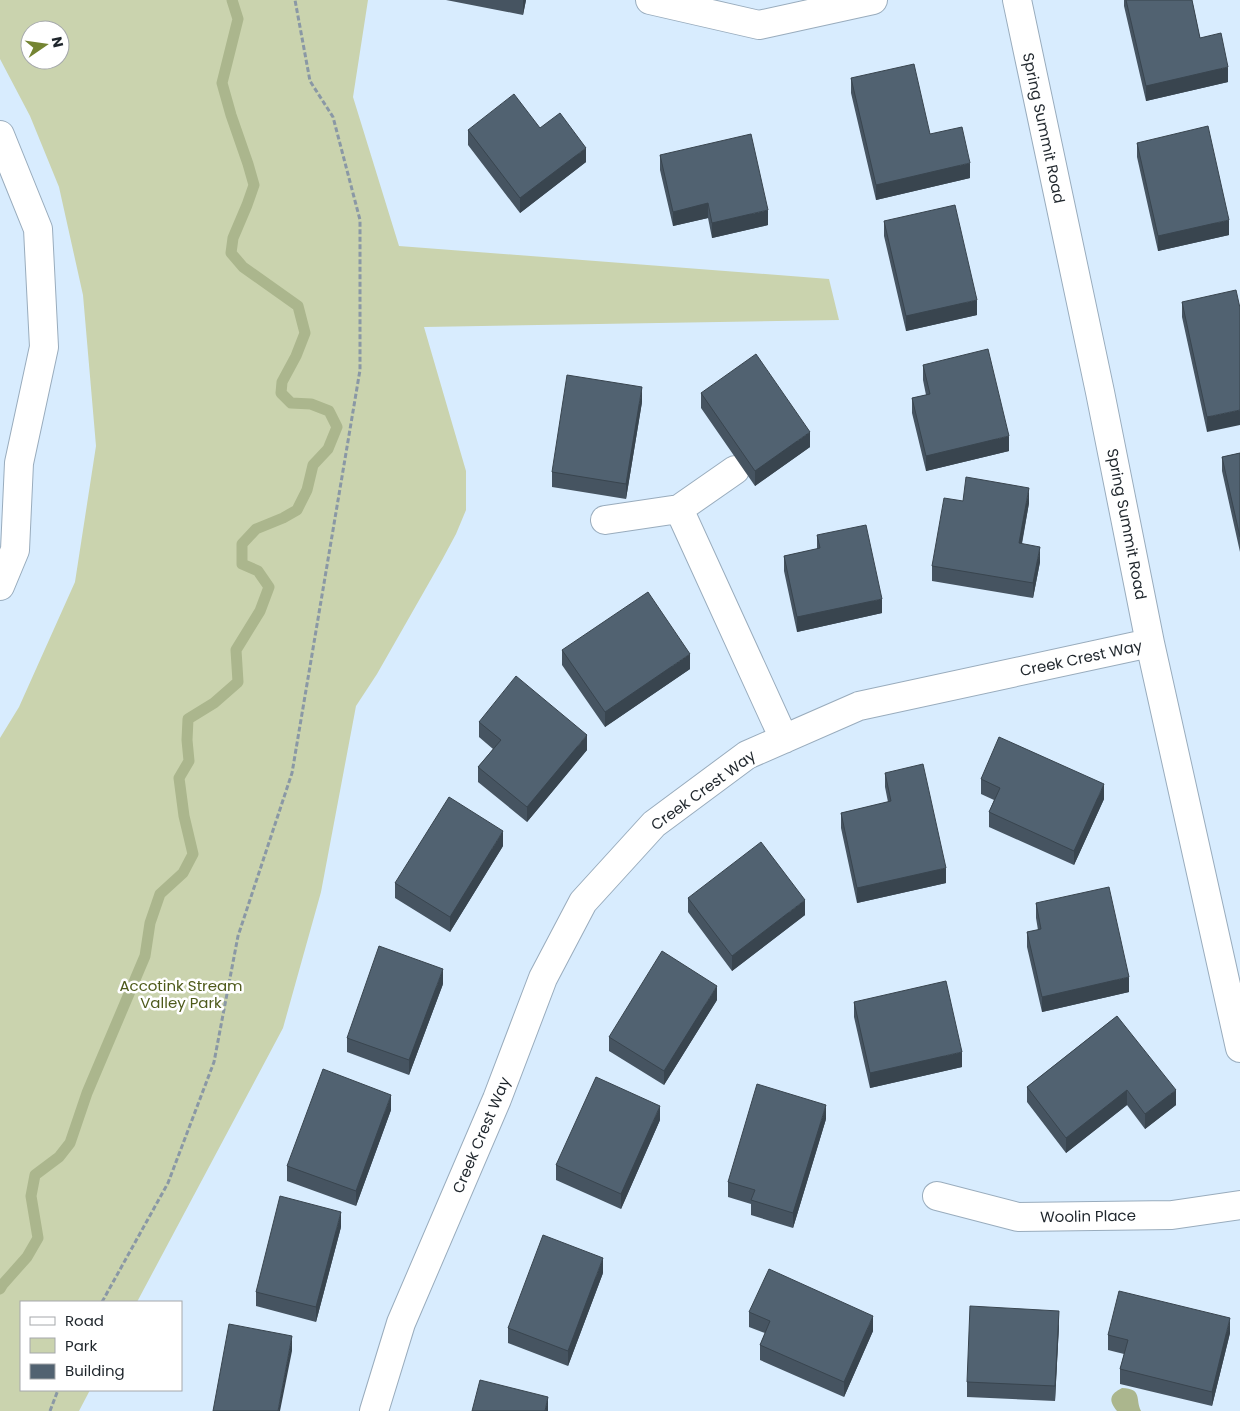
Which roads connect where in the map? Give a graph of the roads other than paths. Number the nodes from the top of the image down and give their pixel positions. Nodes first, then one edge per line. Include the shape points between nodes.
1 (650, 0) edge
2 (873, 0) edge
3 (1017, 0) edge
4 (0, 135) edge
5 (19, 463) junction
6 (735, 470) dead end
7 (0, 482) edge
8 (679, 509) junction
9 (604, 520) dead end
10 (0, 586) edge
11 (1150, 642) junction
12 (784, 739) junction
13 (1240, 1048) edge
14 (937, 1196) dead end
15 (1240, 1205) edge
16 (374, 1411) edge

1 - 2 street via 759,24
3 - 11 street, Spring Summit Road
4 - 5 street via 38,229 44,347
5 - 7 street
5 - 10 street via 15,550
6 - 8 street
8 - 9 street
8 - 12 street
11 - 12 street, Creek Crest Way via 859,706
11 - 13 street, Spring Summit Road
12 - 16 street, Creek Crest Way via 746,755 654,824 583,902 543,978 497,1100 401,1323
14 - 15 street, Woolin Place via 1018,1217 1172,1215

